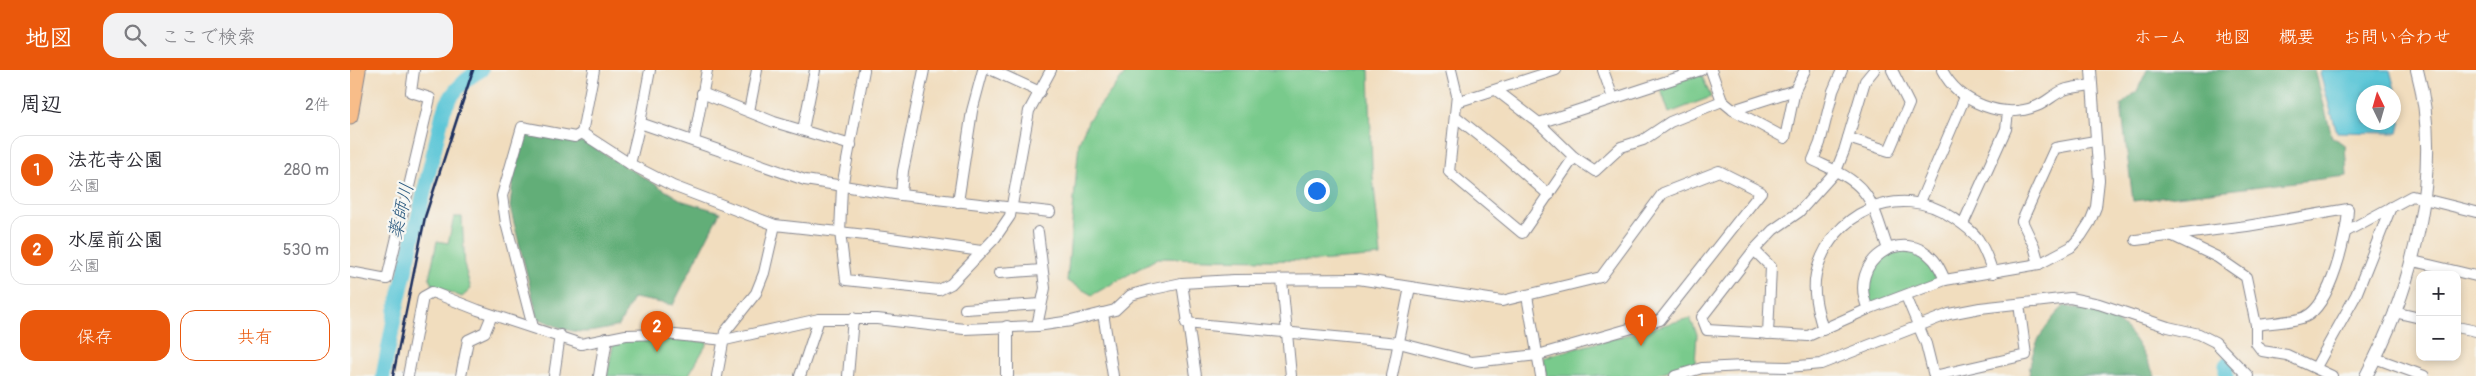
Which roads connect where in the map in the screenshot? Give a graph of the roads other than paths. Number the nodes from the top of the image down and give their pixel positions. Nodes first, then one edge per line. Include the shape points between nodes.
1 (358, 70) edge
2 (414, 70) edge
3 (594, 70) edge
4 (650, 70) edge
5 (707, 70) edge
6 (758, 70) edge
7 (815, 70) edge
8 (864, 70) edge
9 (924, 70) edge
10 (983, 70) edge
11 (992, 70) edge
12 (1051, 70) edge
13 (1451, 70) edge
14 (1556, 70) edge
15 (1603, 70) edge
16 (1701, 70) edge
17 (1711, 70) edge
18 (1805, 70) edge
19 (1842, 70) edge
20 (1874, 70) edge
21 (1892, 70) edge
22 (1942, 70) edge
23 (2091, 70) edge
24 (2418, 70) edge
25 (2090, 85) junction
26 (1496, 90) junction
27 (1796, 90) junction
28 (1040, 92) junction
29 (702, 93) junction
30 (1965, 97) junction
31 (1613, 98) junction
32 (1722, 101) junction
33 (1457, 102) junction
34 (1733, 110) junction
35 (749, 111) junction
36 (2008, 112) junction
37 (350, 116) edge
38 (1455, 116) junction
39 (640, 123) junction
40 (1539, 123) junction
41 (803, 130) junction
42 (582, 133) junction
43 (1848, 138) junction
44 (694, 141) junction
45 (2095, 141) junction
46 (851, 145) junction
47 (1574, 157) junction
48 (630, 164) junction
49 (1836, 171) junction
50 (842, 187) junction
51 (901, 195) junction
52 (1549, 195) junction
53 (2423, 200) junction
54 (958, 202) junction
55 (1920, 202) junction
56 (2391, 207) junction
57 (1013, 208) junction
58 (1872, 208) junction
59 (1050, 212) dead end
60 (2476, 212) edge
61 (1963, 224) junction
62 (775, 225) junction
63 (2347, 231) junction
64 (840, 232) junction
65 (1038, 232) dead end
66 (2173, 236) junction
67 (2136, 240) dead end
68 (1888, 249) junction
69 (1754, 250) junction
70 (981, 252) junction
71 (2413, 261) junction
72 (2039, 264) junction
73 (1042, 270) junction
74 (350, 272) edge
75 (999, 272) dead end
76 (1993, 273) junction
77 (2476, 276) edge
78 (1282, 280) junction
79 (1945, 280) junction
80 (1182, 283) junction
81 (1410, 287) junction
82 (1527, 296) junction
83 (1906, 296) junction
84 (1041, 304) junction
85 (2018, 304) junction
86 (1868, 309) junction
87 (965, 310) dead end
88 (2394, 312) junction
89 (1103, 313) junction
90 (492, 315) junction
91 (2416, 317) edge
92 (853, 318) junction
93 (819, 319) junction
94 (1186, 323) junction
95 (1918, 325) junction
96 (2256, 325) junction
97 (1037, 326) junction
98 (534, 327) junction
99 (1007, 327) junction
100 (2461, 328) edge
101 (1823, 330) junction
102 (2476, 331) edge
103 (1286, 332) junction
104 (1768, 334) junction
105 (560, 336) junction
106 (606, 339) junction
107 (725, 340) junction
108 (1399, 343) junction
109 (1538, 355) junction
110 (2375, 358) junction
111 (2316, 367) junction
112 (717, 375) edge
113 (408, 376) edge
114 (461, 376) edge
115 (554, 376) edge
116 (600, 376) edge
117 (729, 376) edge
118 (800, 376) edge
119 (848, 376) edge
120 (1007, 376) edge
121 (1113, 376) edge
122 (1196, 376) edge
123 (1291, 376) edge
124 (1392, 376) edge
125 (1541, 376) edge
126 (1674, 376) edge
127 (1934, 376) edge
128 (2248, 376) edge
129 (2332, 376) edge
130 (2366, 376) edge
131 (2420, 376) edge

1 - 37 main road
2 - 74 street via 411,92 430,98 387,279
3 - 42 street
4 - 39 street
5 - 29 street
6 - 35 street
7 - 41 street
8 - 46 street
9 - 51 street via 902,171
10 - 54 street via 972,111
11 - 28 street
12 - 28 street
13 - 33 street
14 - 26 street
15 - 31 street
16 - 31 street
17 - 32 street
18 - 27 street
19 - 49 street via 1813,160
20 - 43 street via 1865,81
21 - 43 street via 1909,104 1889,151
22 - 30 street via 1949,83
23 - 25 street
24 - 53 street via 2427,140
25 - 36 street via 2064,90 2036,107
25 - 45 street
26 - 33 street
26 - 40 street
27 - 34 street
27 - 34 street via 1785,138
28 - 57 street via 1026,124
29 - 35 street
29 - 44 street
30 - 36 street via 1982,106
30 - 55 street
31 - 40 street
32 - 34 street
32 - 47 street via 1670,122 1643,140 1621,147 1595,172
33 - 38 street
35 - 41 street
36 - 61 street via 2006,128
38 - 52 street
38 - 52 street via 1449,172 1522,233
39 - 44 street
39 - 48 street
40 - 47 street
41 - 46 street
42 - 48 street
42 - 98 street via 575,137 522,127 502,196 506,223
43 - 49 street
44 - 50 street via 805,180
45 - 72 street via 2099,180 2096,207 2090,222 2071,247
45 - 72 street via 2055,148 2022,220
46 - 50 street
47 - 52 street
48 - 62 street via 673,186
49 - 58 street via 1863,191
49 - 69 street via 1799,212 1772,230
50 - 51 street
50 - 64 street
51 - 54 street
53 - 56 street via 2412,196
53 - 60 street
53 - 71 street
54 - 57 street
55 - 58 street via 1904,200
55 - 61 street
56 - 63 street
56 - 111 street via 2356,294
57 - 59 street
57 - 70 street via 1004,226
58 - 68 street
58 - 101 street via 1840,229 1821,259 1815,292
61 - 76 street via 1982,245
62 - 64 street
62 - 107 street via 756,293 725,332
63 - 66 street via 2348,209
63 - 96 street via 2326,293 2316,308 2305,317
64 - 70 street
64 - 70 street via 846,280 939,290 951,284
65 - 73 street
66 - 67 street
66 - 96 street via 2217,257 2246,277
68 - 79 street via 1909,246 1919,249 1934,259
68 - 86 street via 1874,258 1862,280
69 - 104 street via 1772,266
69 - 104 street via 1702,317 1707,330
71 - 77 street
71 - 88 street
72 - 76 street
73 - 75 street
73 - 84 street via 1045,288
76 - 79 street
78 - 80 street
78 - 81 street via 1358,279
78 - 103 street
79 - 83 street
80 - 89 street via 1131,295 1115,310
80 - 94 street
81 - 82 street via 1502,301
81 - 108 street
82 - 109 street
82 - 109 street via 1601,278 1663,193 1719,170 1761,192 1660,320
83 - 86 street
83 - 95 street
84 - 87 street
84 - 97 street
85 - 95 street via 1949,314
85 - 127 street via 2026,355
85 - 128 street via 2070,298 2199,334 2215,342
86 - 101 street
88 - 91 street
88 - 110 street
89 - 97 street
89 - 121 street
90 - 98 street
90 - 113 street via 432,292 423,296
90 - 114 street via 485,332 468,340
92 - 93 street
92 - 99 street via 964,329
92 - 119 street
93 - 107 street
93 - 118 street
94 - 103 street
94 - 122 street
95 - 126 street via 1821,364 1702,368
95 - 127 street
96 - 111 street via 2256,343 2262,351 2287,355
97 - 99 street
98 - 105 street
99 - 120 street
100 - 102 street
101 - 104 street via 1808,336
103 - 108 street
103 - 123 street
105 - 106 street via 581,344
105 - 115 street
106 - 107 street via 665,334
106 - 116 street
107 - 112 street
108 - 109 street via 1472,362
108 - 124 street
109 - 125 street
110 - 130 street
110 - 131 street
111 - 129 street
112 - 117 street

